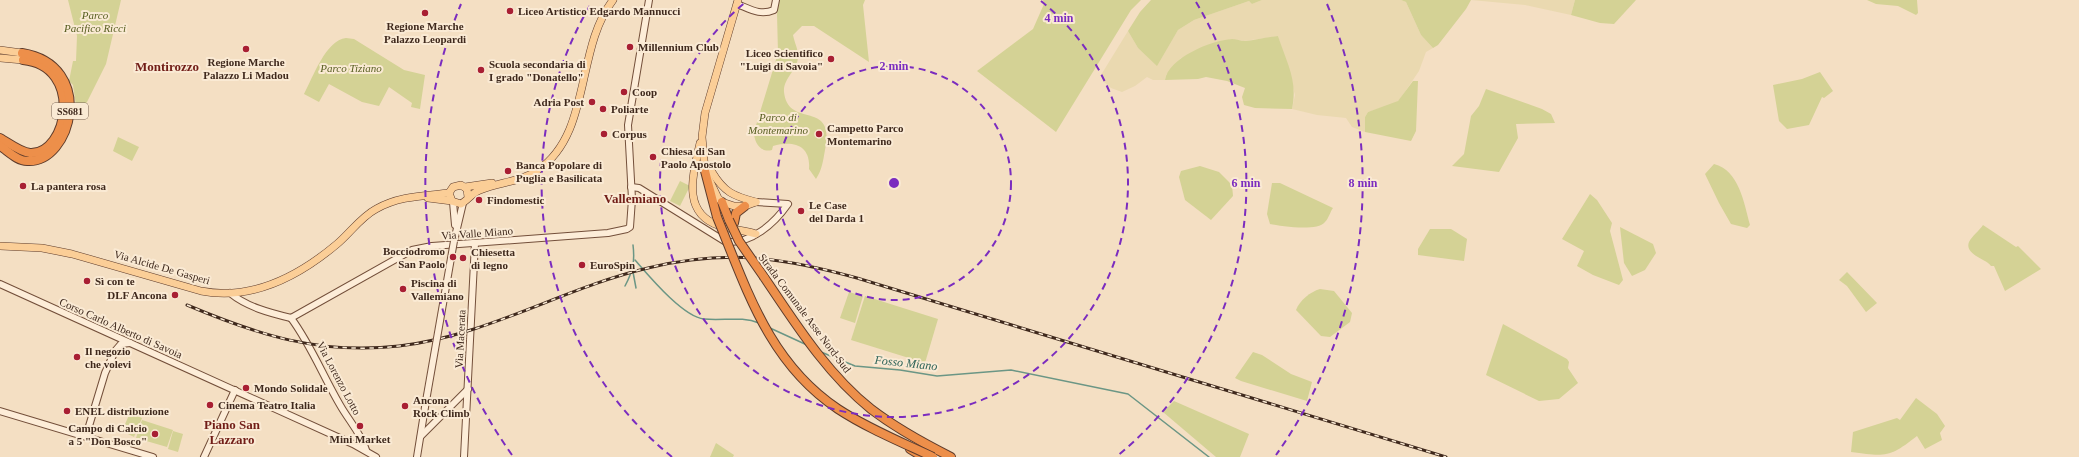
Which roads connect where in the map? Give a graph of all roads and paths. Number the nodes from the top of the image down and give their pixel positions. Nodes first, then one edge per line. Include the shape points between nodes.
1 (613, 0) edge
2 (649, 0) edge
3 (776, 0) edge
4 (738, 2) edge
5 (2, 50) edge
6 (22, 56) junction
7 (2, 58) edge
8 (702, 137) junction
9 (0, 138) edge
10 (0, 146) edge
11 (708, 171) junction
12 (465, 187) junction
13 (479, 187) junction
14 (631, 187) junction
15 (449, 198) junction
16 (466, 200) junction
17 (722, 202) junction
18 (756, 202) junction
19 (745, 206) junction
20 (458, 213) junction
21 (731, 221) junction
22 (756, 234) junction
23 (475, 243) junction
24 (1, 247) edge
25 (0, 284) edge
26 (230, 293) junction
27 (291, 318) junction
28 (114, 335) junction
29 (130, 343) junction
30 (117, 347) junction
31 (468, 389) junction
32 (235, 390) junction
33 (0, 411) edge
34 (884, 433) junction
35 (86, 436) junction
36 (421, 436) junction
37 (366, 450) junction
38 (153, 457) edge
39 (204, 457) edge
40 (375, 457) edge
41 (417, 457) edge
42 (464, 457) edge
43 (923, 457) edge
44 (933, 457) edge
45 (951, 457) edge

1 - 13 main road via 600,21 568,133 555,154 537,171 527,176
2 - 14 street via 628,125
3 - 4 street via 774,10 767,13 759,13
4 - 8 main road via 705,113
5 - 6 main road
6 - 7 main road
6 - 9 highway, SS681 via 40,64 56,77 64,98 63,118 52,142 47,148 37,152 26,152
6 - 10 highway, SS681 via 42,59 59,72 68,91 70,113 56,147 41,158 24,161
8 - 11 main road
8 - 22 main road via 693,184 693,199 697,211 719,226
11 - 17 main road
11 - 18 main road via 731,195
11 - 34 highway, bridge via 717,217 763,327 784,359 820,395 839,409
12 - 13 main road
12 - 15 main road via 456,185
12 - 16 main road
13 - 16 main road
14 - 22 street via 639,188 726,242 736,242
14 - 23 street, Via Valle Miano via 631,223 627,229
15 - 16 main road via 458,204
15 - 20 street
15 - 26 main road, Via Alcide De Gasperi via 407,197 393,201 374,210 303,270 264,287
16 - 20 street
17 - 19 main road
17 - 21 highway
18 - 19 main road
18 - 22 street via 788,204 768,227
19 - 21 highway
20 - 36 street, bridge
21 - 45 highway, Strada Comunale Asse Nord-Sud, bridge via 739,241 811,343 844,384 871,408
23 - 27 street, Via Valle Miano via 412,250
23 - 31 street, Via Macerata
24 - 26 main road, Via Alcide De Gasperi via 42,248 72,254 201,291
25 - 28 street, Corso Carlo Alberto di Savoia
26 - 27 street via 239,301
27 - 37 street, Via Lorenzo Lotto via 306,338 340,406 363,439
28 - 29 street, Corso Carlo Alberto di Savoia
28 - 30 street
29 - 30 street
29 - 32 street, Corso Carlo Alberto di Savoia
30 - 35 street via 105,374
31 - 36 street
31 - 42 street, Via Macerata
32 - 37 street, Corso Carlo Alberto di Savoia
32 - 39 street
33 - 35 street
34 - 43 highway, bridge
34 - 44 highway, bridge
35 - 38 street
36 - 41 street
37 - 40 street, Corso Carlo Alberto di Savoia

